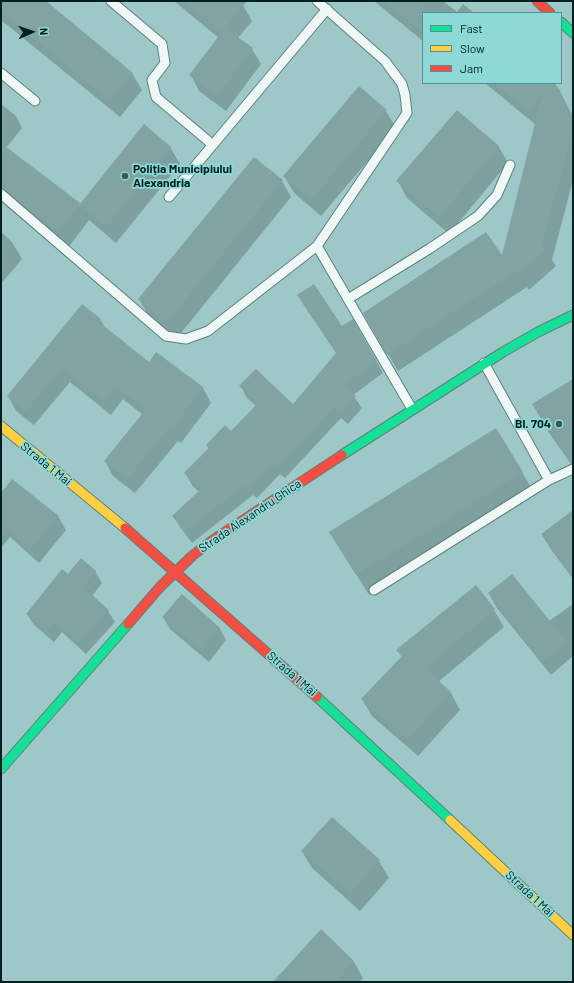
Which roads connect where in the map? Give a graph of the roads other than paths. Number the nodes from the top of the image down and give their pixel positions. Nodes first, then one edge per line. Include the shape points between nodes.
1 (111, 1) edge
2 (317, 1) edge
3 (537, 1) edge
4 (327, 9) junction
5 (549, 12) edge
6 (562, 23) edge
7 (573, 33) edge
8 (1, 73) edge
9 (36, 101) dead end
10 (213, 145) junction
11 (510, 165) dead end
12 (1, 194) edge
13 (169, 197) dead end
14 (317, 246) junction
15 (348, 299) junction
16 (573, 304) edge
17 (573, 315) edge
18 (552, 324) junction
19 (484, 364) junction
20 (412, 409) junction
21 (1, 426) edge
22 (573, 469) edge
23 (549, 480) junction
24 (175, 571) junction
25 (374, 590) dead end
26 (1, 770) edge
27 (573, 935) edge

1 - 10 lane via 162,44 165,63 152,80 156,97
2 - 4 lane
3 - 5 street
4 - 10 lane
4 - 14 lane via 386,62 402,84 407,113
6 - 7 street
8 - 9 lane
10 - 13 lane
11 - 15 lane via 497,195 478,216
12 - 14 lane via 166,336 186,339 208,331
14 - 15 lane
15 - 20 lane
16 - 18 street, Strada Alexandru Ghica
17 - 18 street, Strada Alexandru Ghica
18 - 19 street, Strada Alexandru Ghica
19 - 20 street, Strada Alexandru Ghica
19 - 23 lane
20 - 24 street, Strada Alexandru Ghica via 213,540
21 - 24 street, Strada 1 Mai
22 - 23 lane
23 - 25 lane
24 - 26 street, Strada Alexandru Ghica
24 - 27 street, Strada 1 Mai via 332,710

